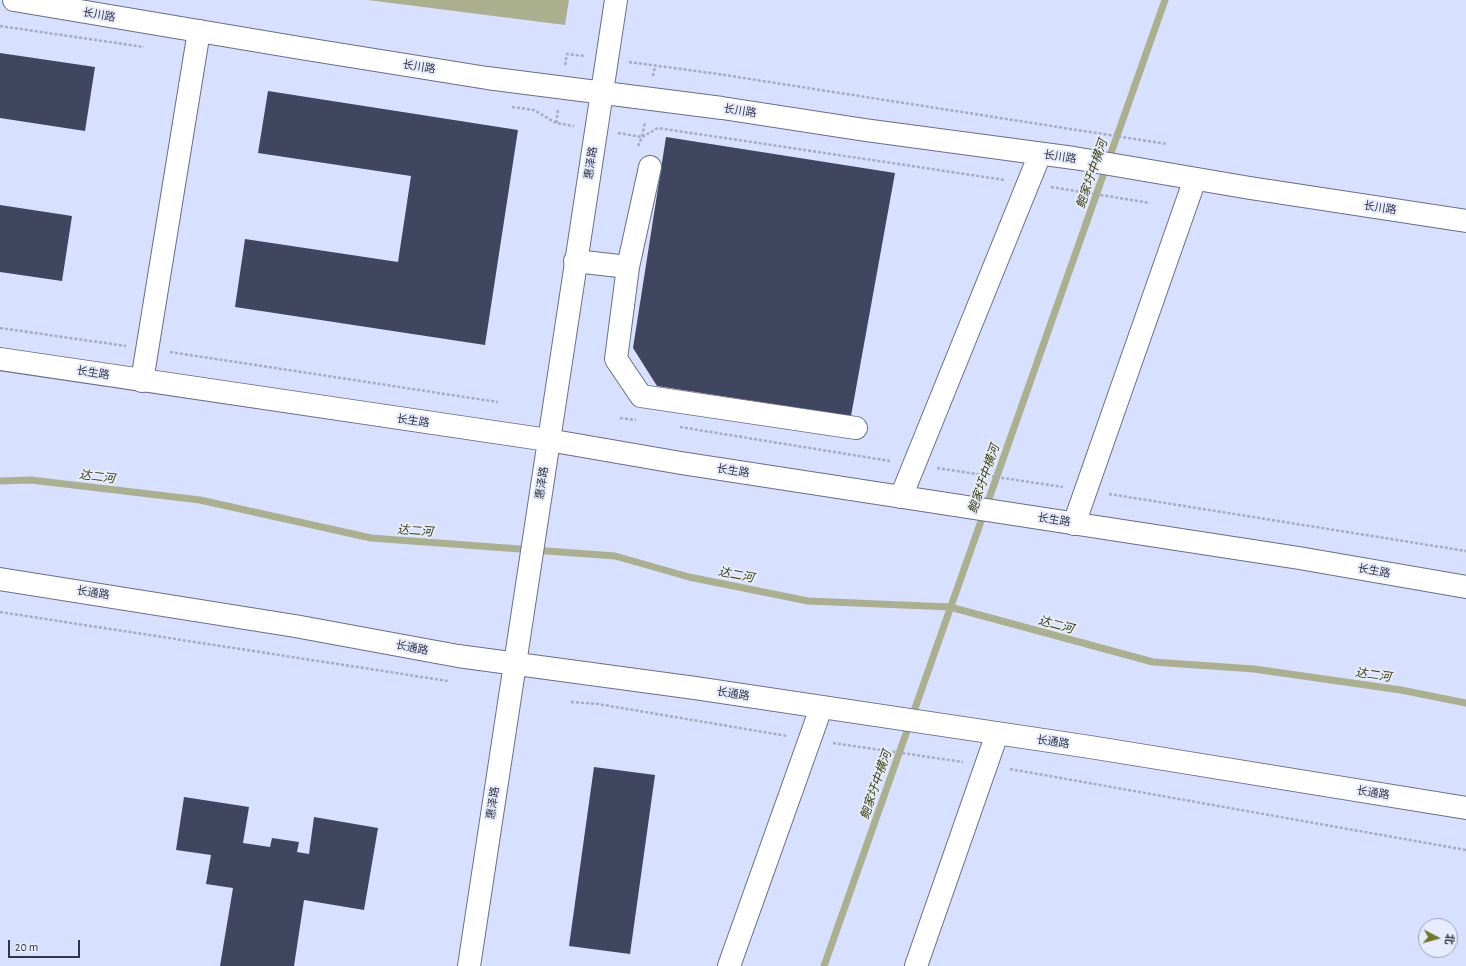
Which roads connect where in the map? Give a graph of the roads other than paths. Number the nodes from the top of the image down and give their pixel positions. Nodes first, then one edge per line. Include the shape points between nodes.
1 (14, 0) edge
2 (616, 0) edge
3 (199, 31) junction
4 (601, 94) junction
5 (1040, 154) junction
6 (643, 160) road end
7 (1195, 179) junction
8 (1466, 221) edge
9 (575, 261) junction
10 (628, 266) junction
11 (0, 359) edge
12 (142, 381) junction
13 (856, 428) dead end
14 (548, 440) junction
15 (901, 497) junction
16 (1074, 524) junction
17 (0, 578) edge
18 (1466, 587) edge
19 (514, 665) junction
20 (821, 708) junction
21 (986, 732) junction
22 (1466, 808) edge
23 (469, 966) edge
24 (729, 966) edge
25 (916, 966) edge

1 - 3 street, 长川路
2 - 4 street, 惠泽路
3 - 4 street, 长川路
3 - 12 street
4 - 5 street, 长川路 via 722,108
4 - 9 street, 惠泽路
5 - 7 street, 长川路
5 - 15 street
6 - 10 street
7 - 8 street, 长川路
7 - 16 street
9 - 10 street
9 - 14 street, 惠泽路
10 - 13 street via 616,359 641,396
11 - 12 street, 长生路
12 - 14 street, 长生路
14 - 15 street, 长生路
14 - 19 street, 惠泽路
15 - 16 street, 长生路
16 - 18 street, 长生路 via 1299,558
17 - 19 street, 长通路
19 - 20 street, 长通路 via 695,688
19 - 23 street, 惠泽路
20 - 21 street, 长通路
20 - 24 street
21 - 22 street, 长通路
21 - 25 street via 986,765

